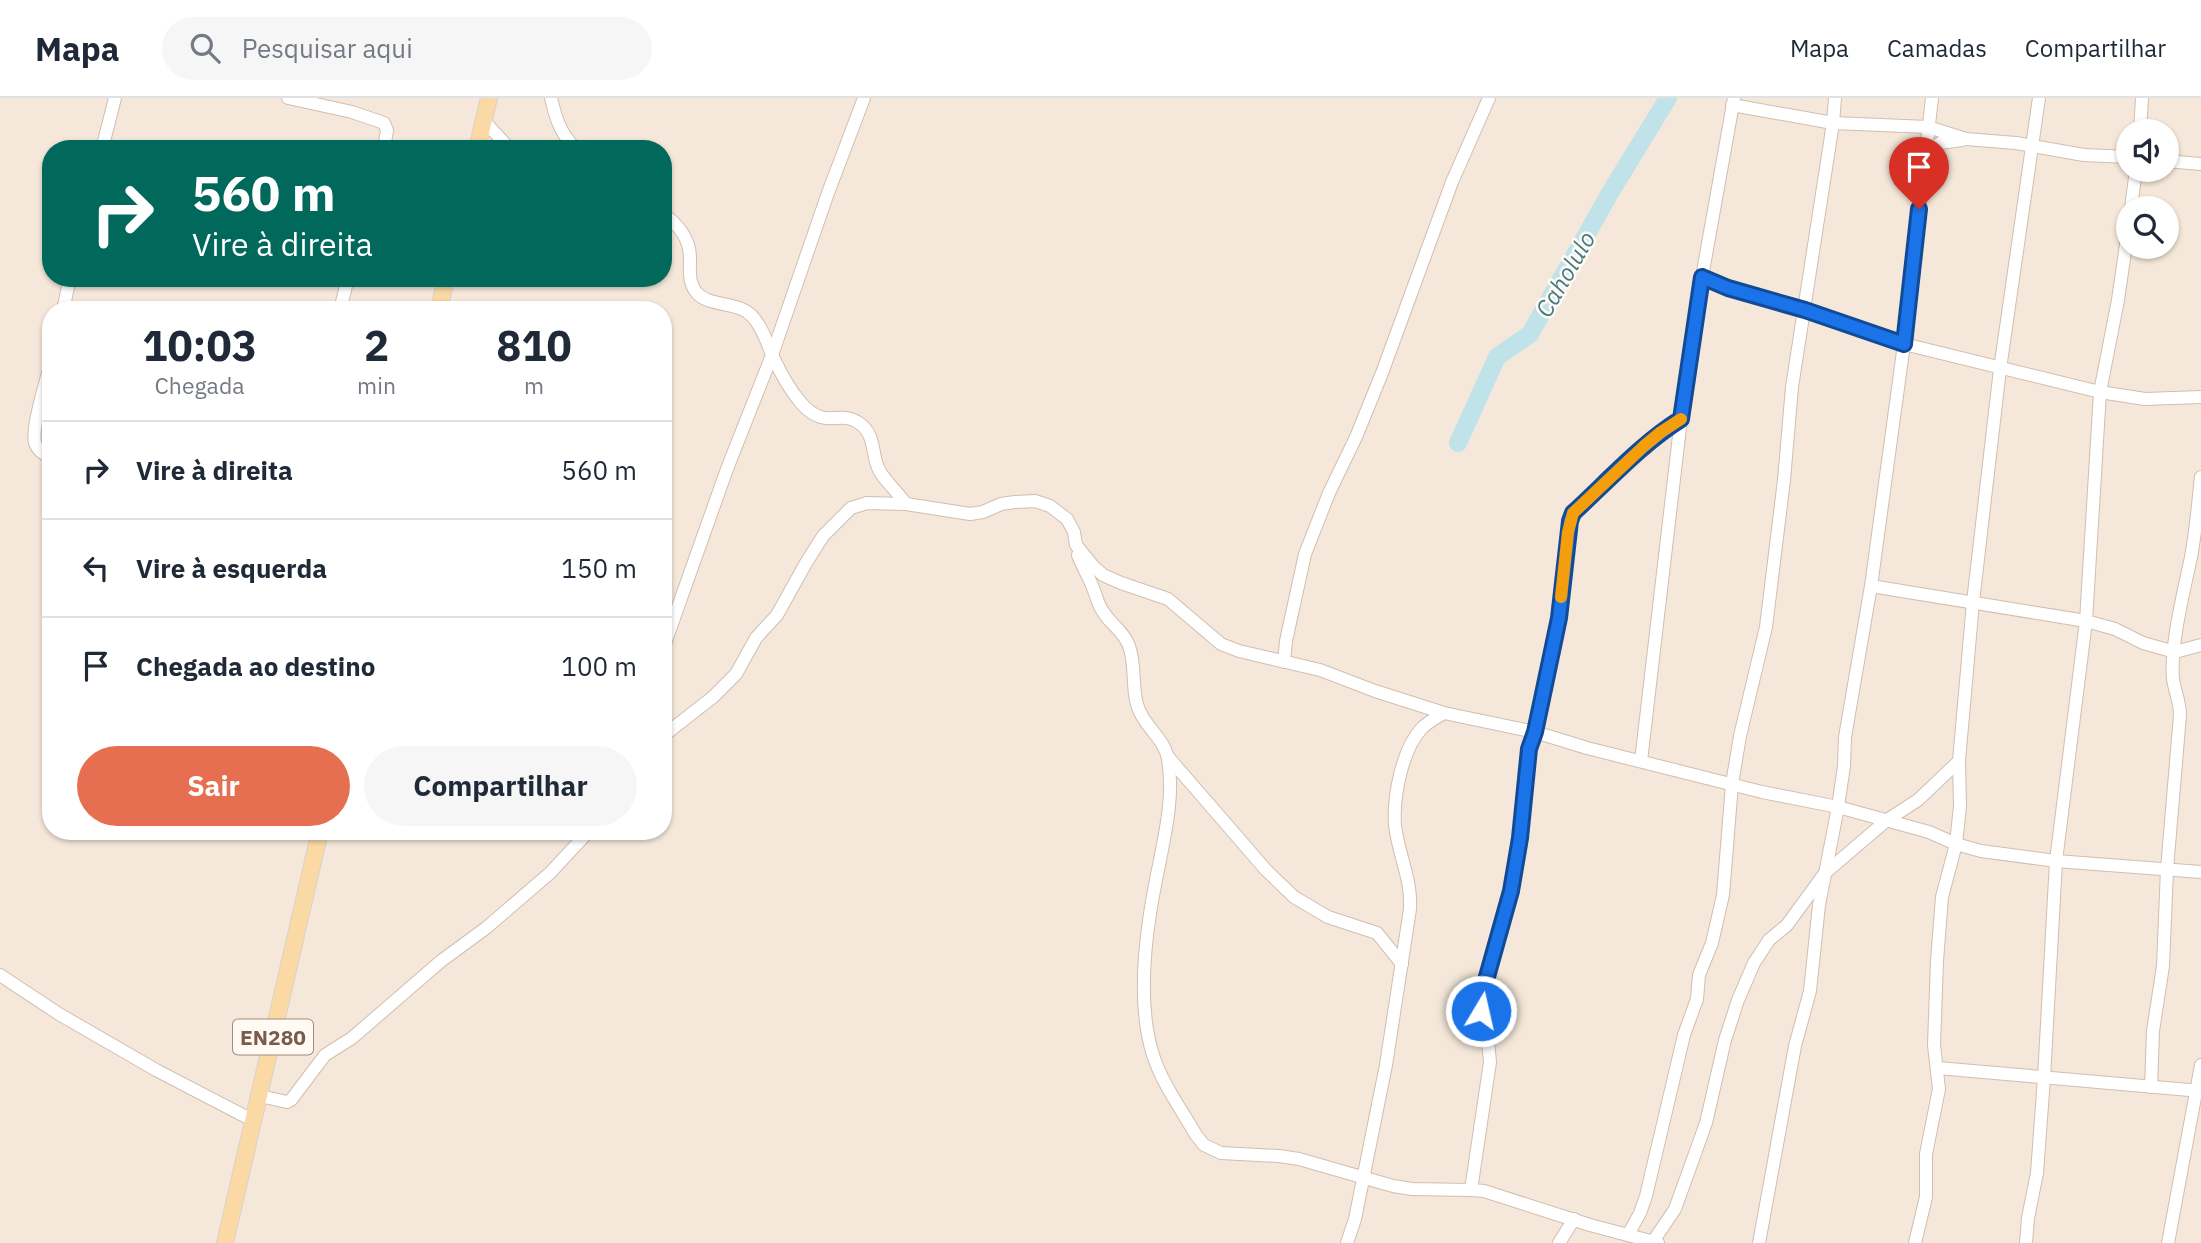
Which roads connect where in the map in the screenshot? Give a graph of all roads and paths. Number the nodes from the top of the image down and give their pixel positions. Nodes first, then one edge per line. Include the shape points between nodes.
1 (115, 98) edge
2 (288, 98) edge
3 (489, 98) edge
4 (551, 98) edge
5 (864, 98) edge
6 (1489, 98) edge
7 (1835, 98) edge
8 (1932, 98) edge
9 (2039, 98) edge
10 (2142, 98) edge
11 (1733, 101) edge
12 (2141, 119) edge
13 (484, 121) junction
14 (1833, 123) junction
15 (1928, 127) junction
16 (1966, 139) junction
17 (104, 140) edge
18 (385, 140) edge
19 (479, 140) edge
20 (502, 140) edge
21 (568, 140) edge
22 (2033, 146) junction
23 (1925, 155) junction
24 (2116, 157) edge
25 (2179, 162) edge
26 (2201, 164) edge
27 (672, 222) edge
28 (2124, 259) edge
29 (1702, 277) junction
30 (1805, 310) junction
31 (1904, 344) junction
32 (772, 355) junction
33 (2000, 369) junction
34 (2099, 392) junction
35 (2201, 397) edge
36 (42, 399) edge
37 (1681, 419) junction
38 (42, 453) edge
39 (2201, 477) edge
40 (906, 504) junction
41 (1076, 544) junction
42 (1871, 586) junction
43 (1973, 602) junction
44 (2086, 621) junction
45 (672, 624) edge
46 (2201, 645) edge
47 (2175, 652) junction
48 (1284, 662) junction
49 (1444, 713) junction
50 (672, 729) edge
51 (1535, 732) junction
52 (1168, 757) junction
53 (1641, 761) junction
54 (1959, 761) junction
55 (1732, 784) junction
56 (1838, 807) junction
57 (1887, 820) junction
58 (318, 840) edge
59 (581, 840) edge
60 (1956, 844) junction
61 (2056, 861) junction
62 (2167, 869) junction
63 (2201, 872) edge
64 (1825, 873) junction
65 (1402, 964) junction
66 (0, 975) edge
67 (2201, 1065) edge
68 (1938, 1068) junction
69 (2045, 1079) junction
70 (2151, 1087) junction
71 (2199, 1091) edge
72 (260, 1096) junction
73 (254, 1121) junction
74 (1363, 1178) junction
75 (1471, 1190) junction
76 (1574, 1219) junction
77 (1628, 1235) junction
78 (225, 1243) edge
79 (1347, 1243) edge
80 (1559, 1243) edge
81 (1654, 1243) edge
82 (1759, 1243) edge
83 (1915, 1243) edge
84 (2026, 1243) edge
85 (2168, 1243) edge

1 - 17 street
2 - 18 street via 384,123
3 - 13 main road
4 - 21 street via 556,123
5 - 32 street
6 - 48 street via 1445,200 1372,398 1305,554
7 - 14 street
8 - 15 street
9 - 22 street
10 - 12 street
11 - 14 street
11 - 29 street
13 - 19 main road
13 - 20 street
14 - 15 street
14 - 30 street
15 - 16 street
15 - 23 street
16 - 22 street
16 - 23 street via 1940,144
22 - 24 street
22 - 33 street
23 - 31 street
25 - 26 street
27 - 32 street via 687,240 690,276 697,294 745,310 759,324
28 - 34 street
29 - 30 street
29 - 37 street
30 - 31 street
30 - 55 street via 1792,387 1766,627
31 - 33 street
31 - 42 street
32 - 40 street via 789,387 813,415 853,420 867,430 877,466
32 - 45 street
33 - 34 street
33 - 43 street
34 - 35 street via 2145,400
34 - 44 street
36 - 38 street via 34,432
37 - 51 street via 1644,446 1573,513 1559,618
37 - 53 street
39 - 47 street
40 - 41 street via 970,514 1001,504 1035,501 1060,512 1074,532
40 - 50 street via 867,503 841,517 823,536 736,674
41 - 48 street via 1103,575 1168,599 1221,644
41 - 52 street via 1104,615 1117,626 1131,650 1139,712
42 - 43 street
42 - 56 street
43 - 44 street
43 - 54 street
44 - 47 street
44 - 61 street
46 - 47 street
47 - 62 street via 2173,678 2180,715
48 - 49 street
49 - 51 street
49 - 65 street via 1415,738 1398,783 1395,825 1411,894
51 - 53 street
51 - 75 street via 1511,891 1483,991 1481,1011 1490,1062
52 - 65 street via 1294,897 1328,917 1377,933
52 - 74 street via 1170,815 1145,968 1144,1011 1154,1057 1196,1135 1213,1151 1299,1159
53 - 55 street
54 - 57 street via 1918,800
54 - 60 street
55 - 56 street
55 - 77 street via 1718,923 1699,975 1697,999 1684,1035 1646,1196
56 - 57 street
56 - 64 street
57 - 60 street
57 - 64 street
58 - 72 main road, EN280
59 - 72 street via 486,928 325,1055 291,1100
60 - 61 street
60 - 68 street via 1942,897 1934,1045
61 - 62 street
61 - 69 street
62 - 63 street
62 - 70 street
64 - 81 street via 1754,963 1725,1041 1692,1167 1675,1209
64 - 82 street via 1810,991 1795,1046
65 - 74 street
66 - 73 street via 156,1070
67 - 71 street
68 - 69 street
68 - 83 street via 1939,1089 1926,1154 1926,1197
69 - 70 street
69 - 84 street
70 - 71 street
71 - 85 street
72 - 73 main road, EN280
73 - 78 main road, EN280
74 - 75 street via 1412,1189
74 - 79 street
75 - 76 street
76 - 77 street
76 - 80 street
77 - 81 street

